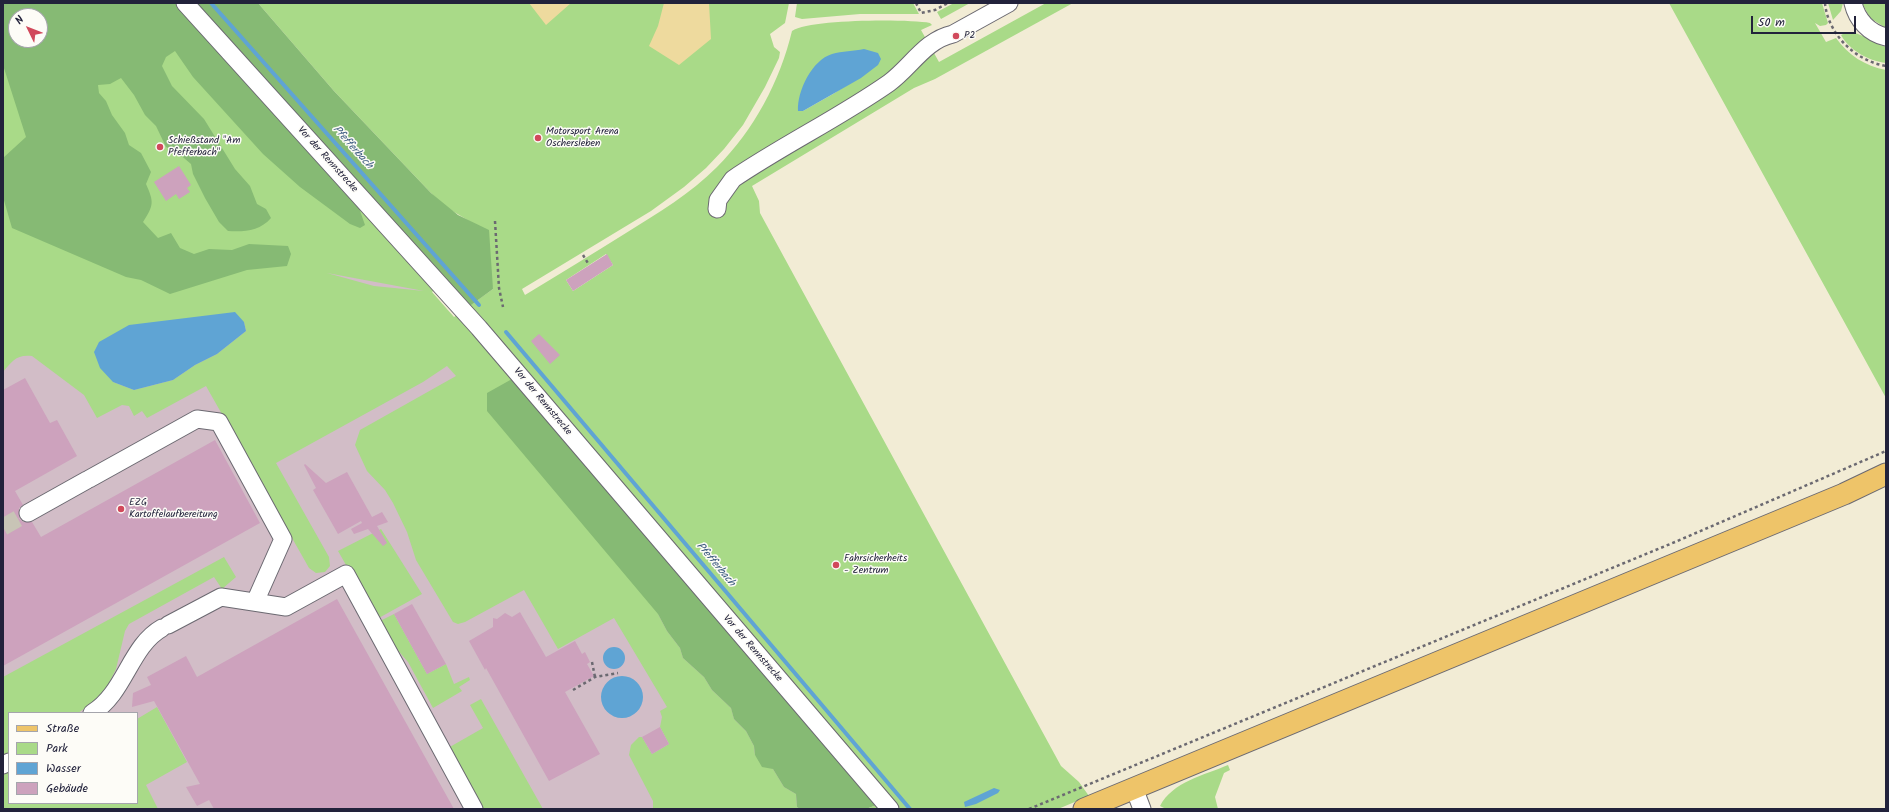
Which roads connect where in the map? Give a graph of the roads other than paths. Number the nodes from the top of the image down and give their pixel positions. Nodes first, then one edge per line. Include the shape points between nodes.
1 (185, 3) edge
2 (1009, 3) edge
3 (1853, 3) edge
4 (1886, 37) edge
5 (717, 209) dead end
6 (1886, 474) edge
7 (28, 513) tunnel mouth
8 (254, 602) junction
9 (93, 712) edge
10 (1134, 788) junction
11 (474, 809) edge
12 (890, 809) edge
13 (1084, 809) edge
14 (1142, 809) edge

1 - 12 street, Vor der Rennstrecke via 479,328
2 - 5 street via 953,34 933,42 890,82 733,179 718,200
3 - 4 street via 1864,24
6 - 10 main road via 1815,506
7 - 8 street via 197,419 219,422 283,539
8 - 9 street via 221,597 150,635 114,692
8 - 11 street via 286,607 346,574
10 - 13 main road
10 - 14 street

